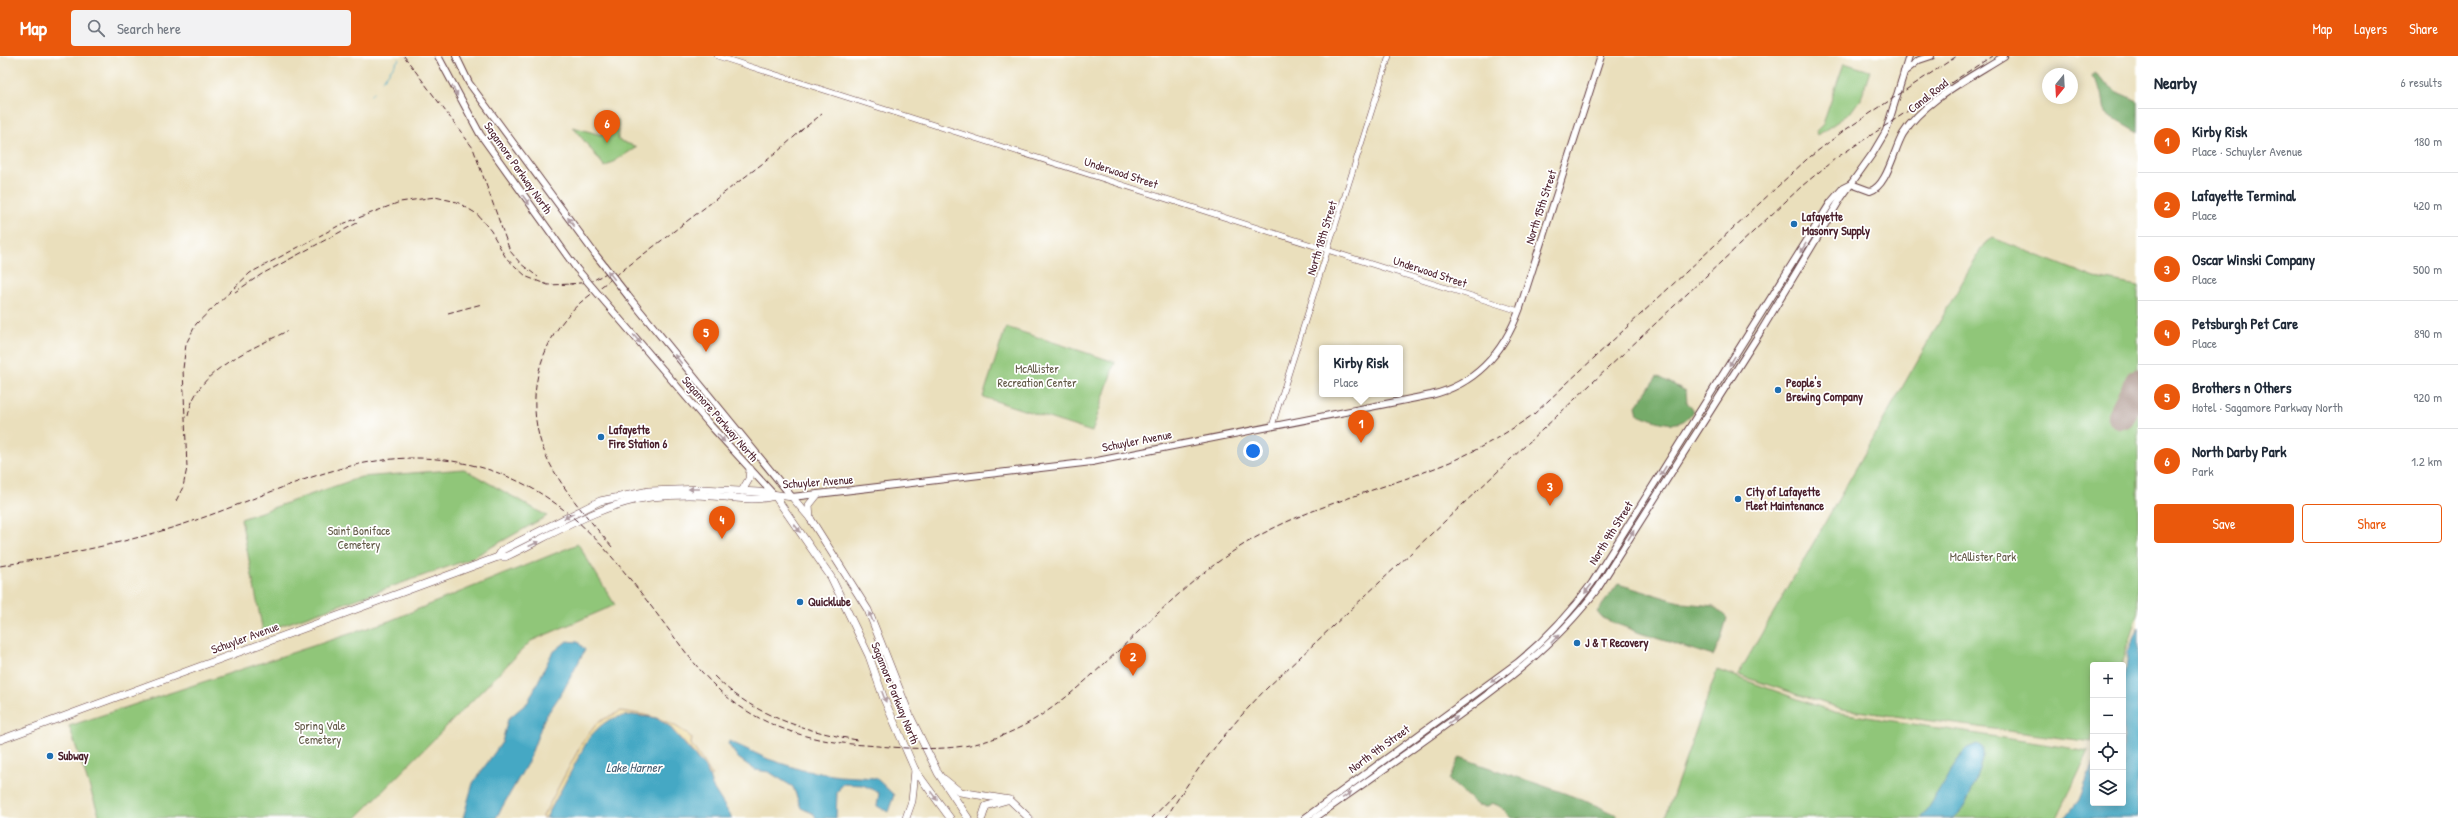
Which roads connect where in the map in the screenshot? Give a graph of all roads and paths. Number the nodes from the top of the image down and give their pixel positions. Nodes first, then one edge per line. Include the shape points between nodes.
1 (438, 56) edge
2 (456, 56) edge
3 (717, 56) edge
4 (1389, 56) edge
5 (1600, 56) edge
6 (1909, 56) edge
7 (1931, 56) edge
8 (2004, 56) edge
9 (1904, 72) junction
10 (1851, 184) junction
11 (1329, 249) junction
12 (1519, 311) junction
13 (1492, 361) joint
14 (1272, 426) junction
15 (750, 470) junction
16 (742, 491) junction
17 (817, 495) junction
18 (775, 496) junction
19 (792, 497) junction
20 (810, 518) junction
21 (498, 557) junction
22 (0, 740) edge
23 (915, 770) junction
24 (938, 773) junction
25 (1010, 800) junction
26 (906, 818) edge
27 (950, 818) edge
28 (968, 818) edge
29 (982, 818) edge
30 (1028, 818) edge
31 (1305, 818) edge
32 (1315, 818) edge

1 -> 15 main road, Sagamore Parkway North, bridge via 480,134 576,268
19 -> 2 main road, Sagamore Parkway North, bridge via 595,254 469,83
3 - 11 street, Underwood Street
4 - 11 street, North 18th Street
5 - 12 main road, North 15th Street
6 - 9 main road, North 9th Street
7 - 9 main road via 1919,60
8 - 10 main road, Canal Road via 1932,103 1916,118 1903,135 1880,186 1870,191
9 - 10 main road, North 9th Street via 1886,131
10 -> 31 main road, North 9th Street via 1843,188 1831,202 1592,584 1578,602 1541,642 1517,663
32 -> 10 main road, North 9th Street via 1508,680 1543,651 1578,615 1626,544
11 - 12 street, Underwood Street
11 - 14 street, North 18th Street
12 - 13 main road, North 15th Street via 1508,338
13 - 14 main road, Schuyler Avenue via 1464,384 1447,391
14 - 17 main road, Schuyler Avenue via 1092,462
15 - 16 highway via 749,479
15 - 18 main road, Sagamore Parkway North
16 - 18 highway, Schuyler Avenue
16 -> 21 highway, Schuyler Avenue via 649,491 600,501 502,550
17 - 19 main road, Schuyler Avenue
17 - 20 highway via 809,505
18 - 19 highway, Schuyler Avenue
21 -> 18 highway, Schuyler Avenue via 505,557 626,502 665,497 765,499
18 -> 23 highway, Sagamore Parkway North via 831,577 869,656 884,699
19 - 20 highway, Sagamore Parkway North
24 -> 20 highway, Sagamore Parkway North via 910,716 868,610
21 - 22 highway, Schuyler Avenue
23 - 26 highway via 912,801
23 -> 27 highway, Sagamore Parkway North
24 - 25 highway via 960,792
24 - 28 highway, Sagamore Parkway North
25 - 29 highway via 986,806
25 - 30 highway

